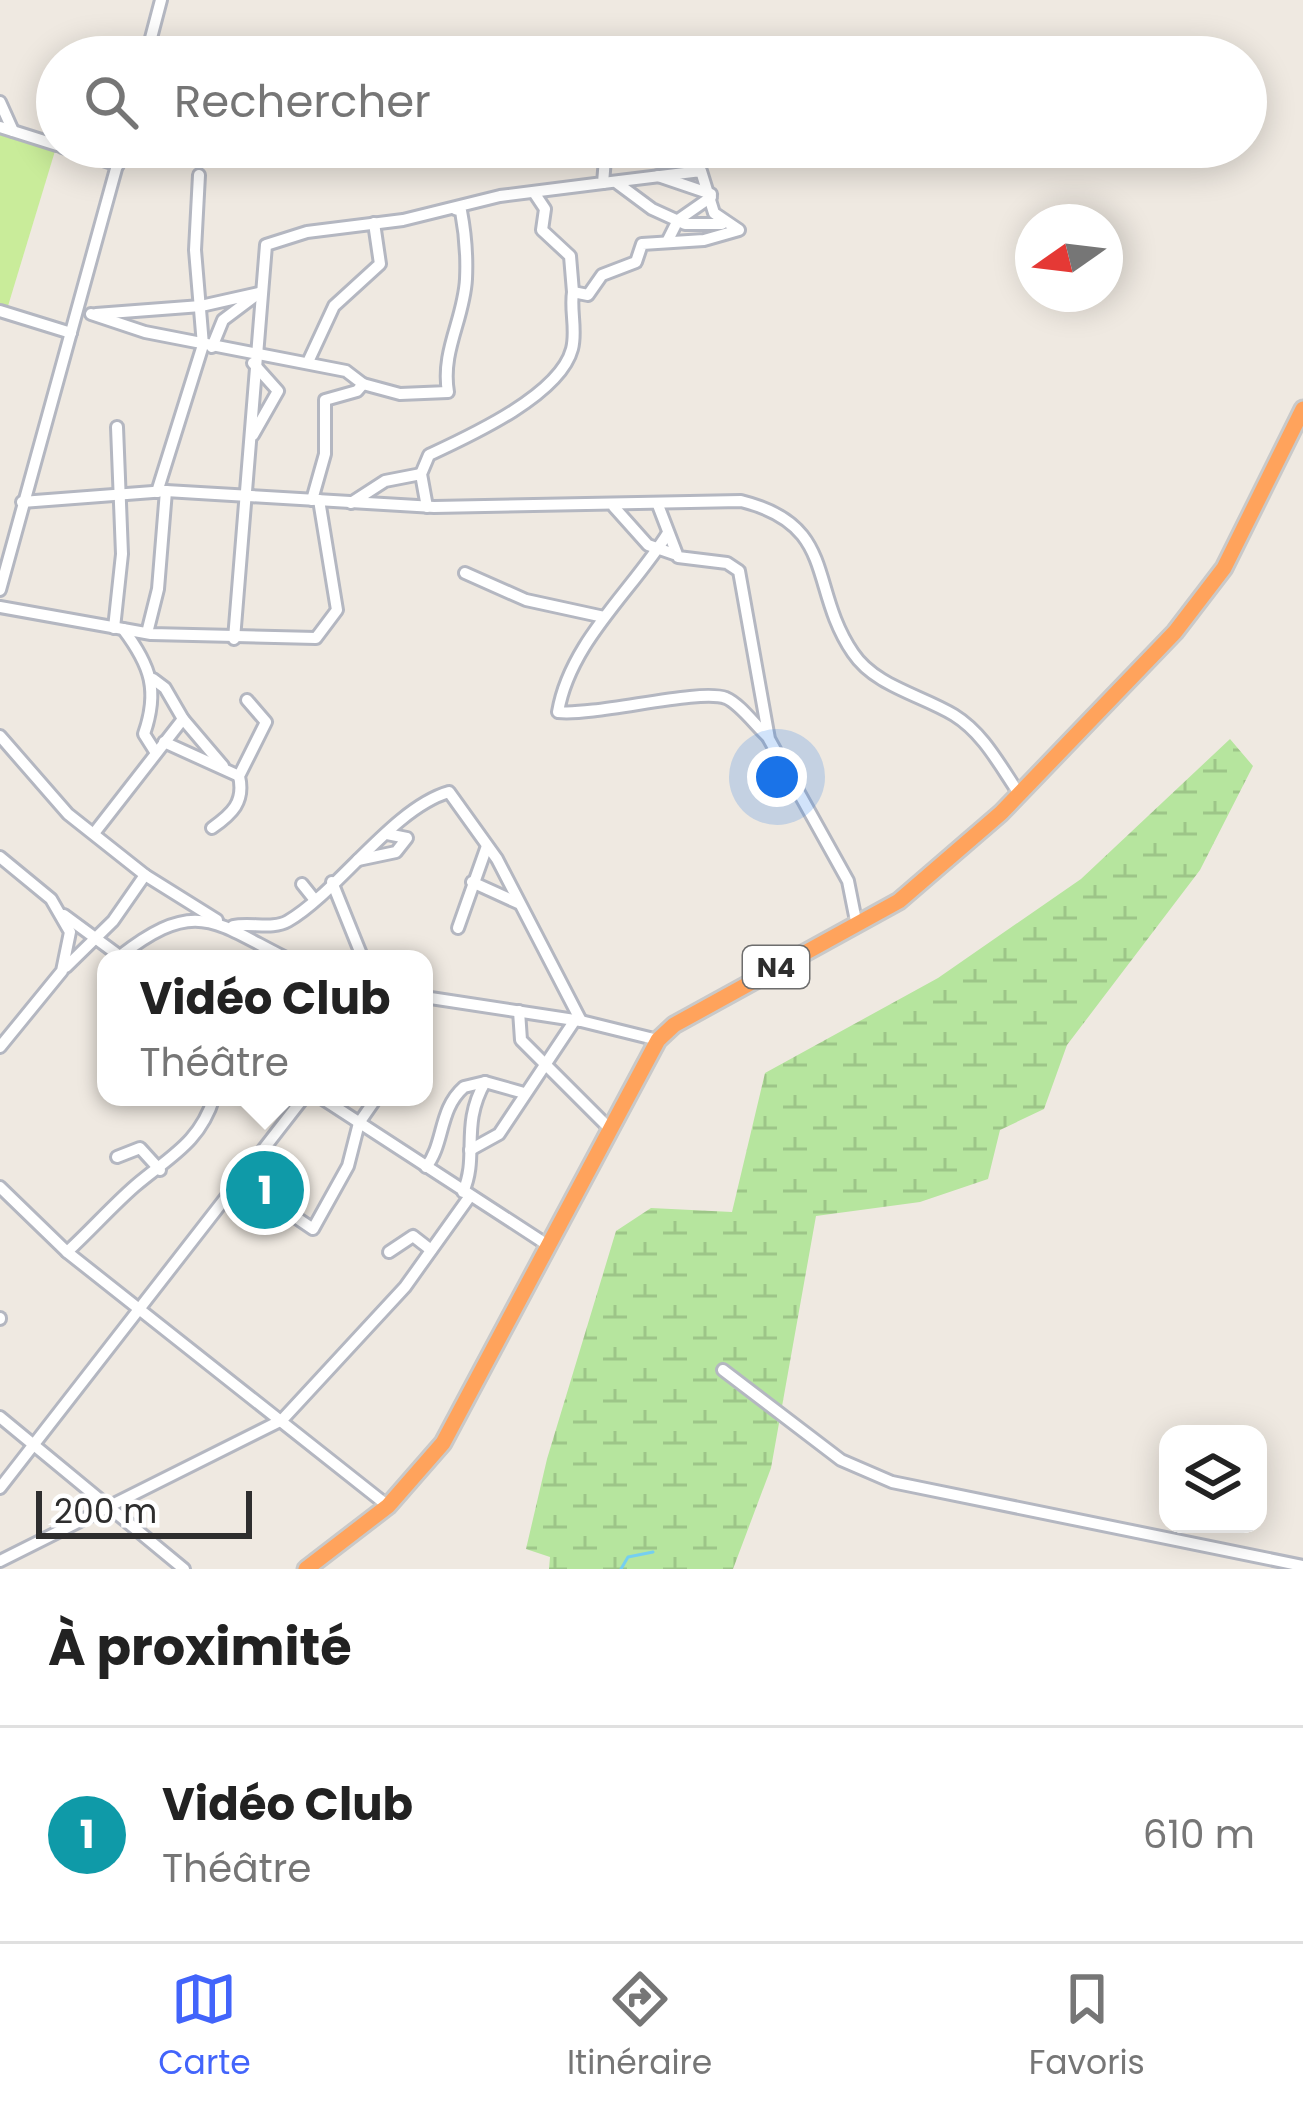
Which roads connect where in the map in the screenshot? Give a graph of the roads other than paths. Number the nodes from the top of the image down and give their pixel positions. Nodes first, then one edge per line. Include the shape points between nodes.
1 (161, 0) edge
2 (152, 36) edge
3 (0, 108) edge
4 (6, 129) edge
5 (36, 138) edge
6 (117, 168) edge
7 (607, 168) edge
8 (199, 175) dead end
9 (658, 176) junction
10 (608, 182) junction
11 (535, 194) junction
12 (711, 195) junction
13 (452, 208) junction
14 (678, 220) junction
15 (374, 224) junction
16 (727, 224) junction
17 (667, 242) junction
18 (260, 292) junction
19 (573, 292) junction
20 (201, 306) junction
21 (0, 311) edge
22 (91, 314) junction
23 (74, 327) junction
24 (207, 346) junction
25 (256, 361) junction
26 (308, 362) junction
27 (363, 384) junction
28 (1303, 409) edge
29 (117, 427) dead end
30 (251, 439) junction
31 (422, 475) junction
32 (161, 491) junction
33 (120, 492) junction
34 (248, 496) junction
35 (316, 500) junction
36 (22, 502) junction
37 (351, 502) junction
38 (658, 505) junction
39 (427, 507) junction
40 (614, 507) junction
41 (668, 533) junction
42 (4, 549) edge
43 (656, 550) junction
44 (674, 554) junction
45 (465, 573) dead end
46 (0, 590) edge
47 (0, 607) edge
48 (604, 617) junction
49 (119, 629) junction
50 (147, 633) junction
51 (234, 639) junction
52 (153, 679) junction
53 (247, 700) dead end
54 (183, 719) junction
55 (0, 736) edge
56 (769, 739) junction
57 (160, 748) junction
58 (223, 766) junction
59 (239, 776) junction
60 (1018, 792) junction
61 (212, 828) dead end
62 (95, 832) junction
63 (387, 834) junction
64 (487, 846) junction
65 (0, 857) edge
66 (355, 861) junction
67 (145, 875) junction
68 (332, 882) junction
69 (472, 882) junction
70 (302, 884) dead end
71 (314, 899) junction
72 (520, 904) junction
73 (64, 915) junction
74 (217, 920) junction
75 (233, 926) junction
76 (856, 926) junction
77 (458, 928) dead end
78 (96, 937) junction
79 (112, 950) edge
80 (133, 950) edge
81 (273, 950) edge
82 (359, 950) edge
83 (62, 971) junction
84 (433, 998) edge
85 (519, 1011) junction
86 (578, 1020) junction
87 (658, 1040) junction
88 (0, 1047) edge
89 (546, 1065) junction
90 (485, 1082) junction
91 (524, 1093) junction
92 (211, 1106) edge
93 (297, 1106) edge
94 (333, 1106) edge
95 (370, 1106) edge
96 (359, 1124) junction
97 (609, 1128) junction
98 (470, 1150) junction
99 (118, 1157) dead end
100 (426, 1167) junction
101 (160, 1170) junction
102 (242, 1180) junction
103 (0, 1187) edge
104 (466, 1194) junction
105 (549, 1246) junction
106 (431, 1250) junction
107 (67, 1252) junction
108 (389, 1252) dead end
109 (142, 1311) junction
110 (723, 1370) dead end
111 (0, 1417) edge
112 (282, 1420) junction
113 (37, 1448) junction
114 (0, 1488) edge
115 (110, 1506) junction
116 (388, 1506) junction
117 (3, 1561) edge
118 (1303, 1566) edge
119 (184, 1569) edge
120 (306, 1569) edge

1 - 2 street
3 - 4 street
4 - 5 street
6 - 23 street
7 - 10 street
8 - 20 street
9 - 10 street
9 - 12 street
9 - 12 street via 701,171
10 - 11 street
10 - 14 street
11 - 13 street
11 - 19 street via 545,209 542,230 570,256
12 - 14 street
12 - 16 street via 714,213
13 - 15 street
13 - 27 street via 461,212 467,277 445,366 448,392 400,394
14 - 16 street
14 - 17 street
15 - 18 street via 266,245
15 - 26 street via 380,264 334,306
16 - 17 street via 739,230
17 - 19 street via 642,244 636,262 602,275 588,295
18 - 20 street
18 - 24 street via 224,320
18 - 25 street
19 - 31 street via 574,342 562,373 480,431 429,455
20 - 22 street
20 - 24 street
21 - 23 street
22 - 23 street
22 - 24 street
23 - 36 street
24 - 25 street
24 - 32 street
25 - 26 street
25 - 30 street
25 - 30 street via 278,391
26 - 27 street
27 - 35 street via 325,400
28 - 60 highway, N4 via 1212,584
29 - 33 street
30 - 34 street
31 - 37 street via 385,481
31 - 39 street
32 - 33 street
32 - 34 street
32 - 50 street via 158,589
33 - 36 street
33 - 49 street
34 - 35 street
34 - 51 street
35 - 37 street
35 - 51 street via 332,563 334,617 302,642
36 - 42 street
37 - 39 street
38 - 40 street
38 - 41 street
38 - 60 street via 741,501 768,508 805,534 854,655 878,678 956,716 981,737
39 - 40 street
40 - 43 street
41 - 43 street
41 - 44 street
42 - 46 street
43 - 44 street
43 - 48 street
44 - 56 street via 739,571
45 - 48 street via 526,600
47 - 49 street
48 - 56 street via 570,668 558,712 702,694 728,699
49 - 50 street
49 - 52 street
50 - 51 street
52 - 54 street
52 - 57 street via 144,734
53 - 59 street via 266,722
54 - 57 street
54 - 58 street
55 - 62 street via 68,814
56 - 76 street via 848,880
57 - 58 street
57 - 62 street
58 - 59 street
59 - 61 street via 236,808
60 - 76 highway, N4 via 933,874
62 - 67 street
63 - 64 street via 449,792
63 - 66 street
63 - 66 street via 407,838 396,852
64 - 69 street
64 - 72 street
65 - 73 street
66 - 68 street
67 - 74 street
67 - 78 street
68 - 71 street
68 - 82 street
69 - 72 street
69 - 77 street
70 - 71 street
71 - 75 street via 286,923
72 - 86 street
73 - 78 street
73 - 83 street via 70,949
74 - 75 street
74 - 80 street via 160,931
75 - 81 street
76 - 87 highway, N4
78 - 79 street
78 - 83 street
83 - 88 street
84 - 85 street
85 - 86 street
85 - 89 street via 519,1036
86 - 87 street
86 - 89 street
87 - 97 highway, N4
89 - 91 street
89 - 97 street
90 - 91 street
90 - 98 street via 466,1135
90 - 100 street via 456,1094
91 - 98 street via 499,1134
92 - 101 street via 183,1152
93 - 102 street
94 - 96 street
95 - 96 street
96 - 100 street
96 - 102 street via 347,1166 313,1228
97 - 105 highway, N4
98 - 104 street
99 - 101 street via 140,1148
100 - 104 street
101 - 107 street
102 - 109 street
103 - 107 street
104 - 105 street
104 - 106 street
105 - 116 highway, N4 via 443,1443
106 - 108 street via 413,1236
106 - 112 street via 352,1350
107 - 109 street
109 - 112 street
109 - 113 street
110 - 118 street via 841,1460 892,1482
111 - 113 street
112 - 115 street
112 - 116 street
113 - 114 street
113 - 115 street
115 - 117 street
115 - 119 street
116 - 120 highway, N4

